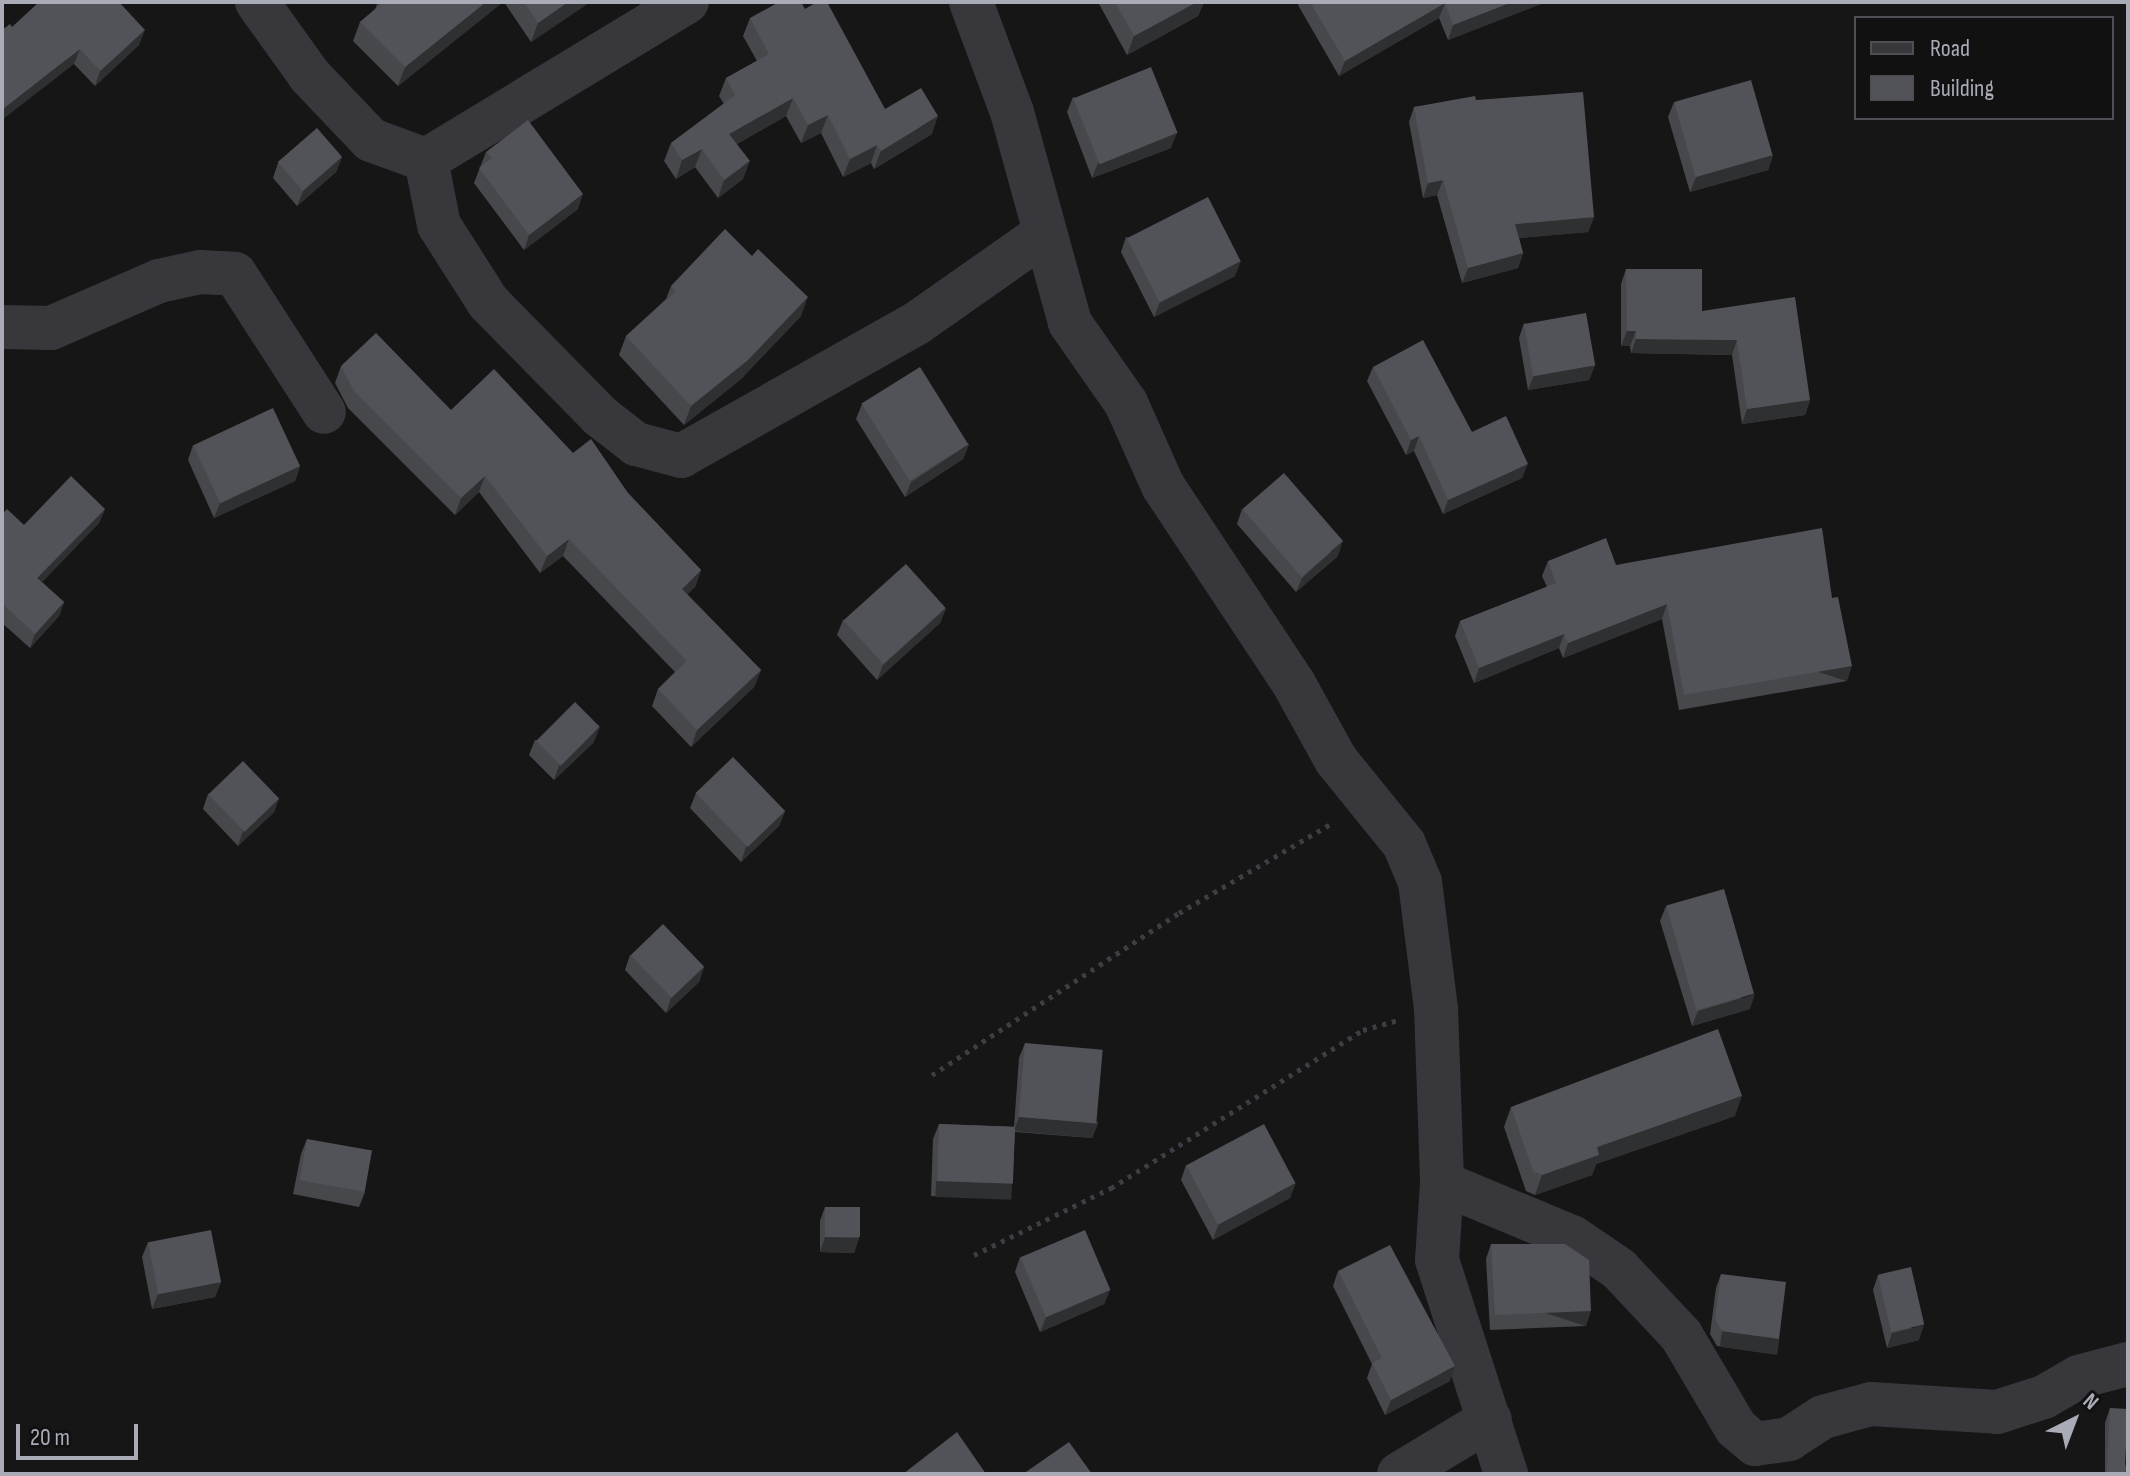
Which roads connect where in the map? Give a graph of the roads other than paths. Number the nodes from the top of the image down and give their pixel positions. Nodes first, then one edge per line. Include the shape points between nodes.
1 (257, 2) edge
2 (687, 2) edge
3 (971, 2) edge
4 (426, 160) junction
5 (1045, 233) junction
6 (2, 327) edge
7 (324, 412) dead end
8 (1442, 1183) junction
9 (2128, 1364) edge
10 (1490, 1419) junction
11 (1399, 1474) edge
12 (1506, 1474) edge

1 - 4 street via 310,76 371,140
2 - 4 street
3 - 5 street via 1012,112
4 - 5 street via 439,225 488,302 600,416 636,444 681,456 710,445 917,323
5 - 8 street via 1070,323 1126,403 1163,486 1294,684 1336,760 1404,844 1420,882 1436,1008
6 - 7 street via 51,328 159,281 200,272 235,274
8 - 9 street via 1572,1237 1619,1269 1681,1335 1736,1428 1755,1444 1789,1439 1823,1417 1871,1404 1997,1412 2044,1397 2078,1377
8 - 10 street via 1437,1260
10 - 11 street
10 - 12 street

